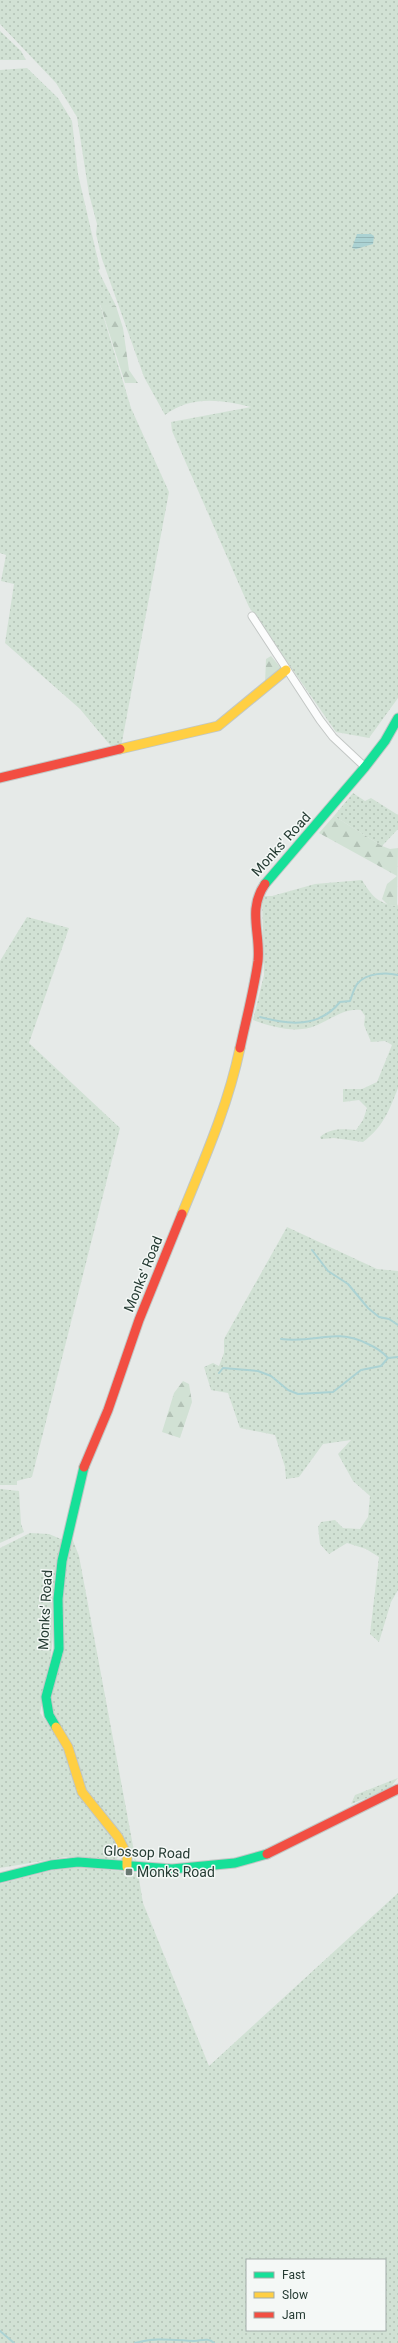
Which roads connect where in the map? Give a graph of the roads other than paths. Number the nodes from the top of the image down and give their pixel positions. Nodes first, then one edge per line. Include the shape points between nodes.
1 (252, 616) dead end
2 (286, 670) junction
3 (398, 718) edge
4 (365, 767) junction
5 (0, 778) edge
6 (398, 1789) edge
7 (127, 1867) junction
8 (0, 1878) edge

1 - 2 street
2 - 4 street via 333,737
2 - 5 street via 218,726
3 - 4 street, Monks' Road via 385,741
4 - 7 street, Monks' Road via 311,832 273,872 258,894 255,918 258,960 236,1073 82,1472 62,1561 58,1599 59,1649 46,1697 46,1706 68,1747 82,1792 118,1837 127,1855
6 - 7 street, Glossop Road via 275,1851 258,1857 214,1866 172,1869
7 - 8 street, Glossop Road via 78,1862 51,1865

